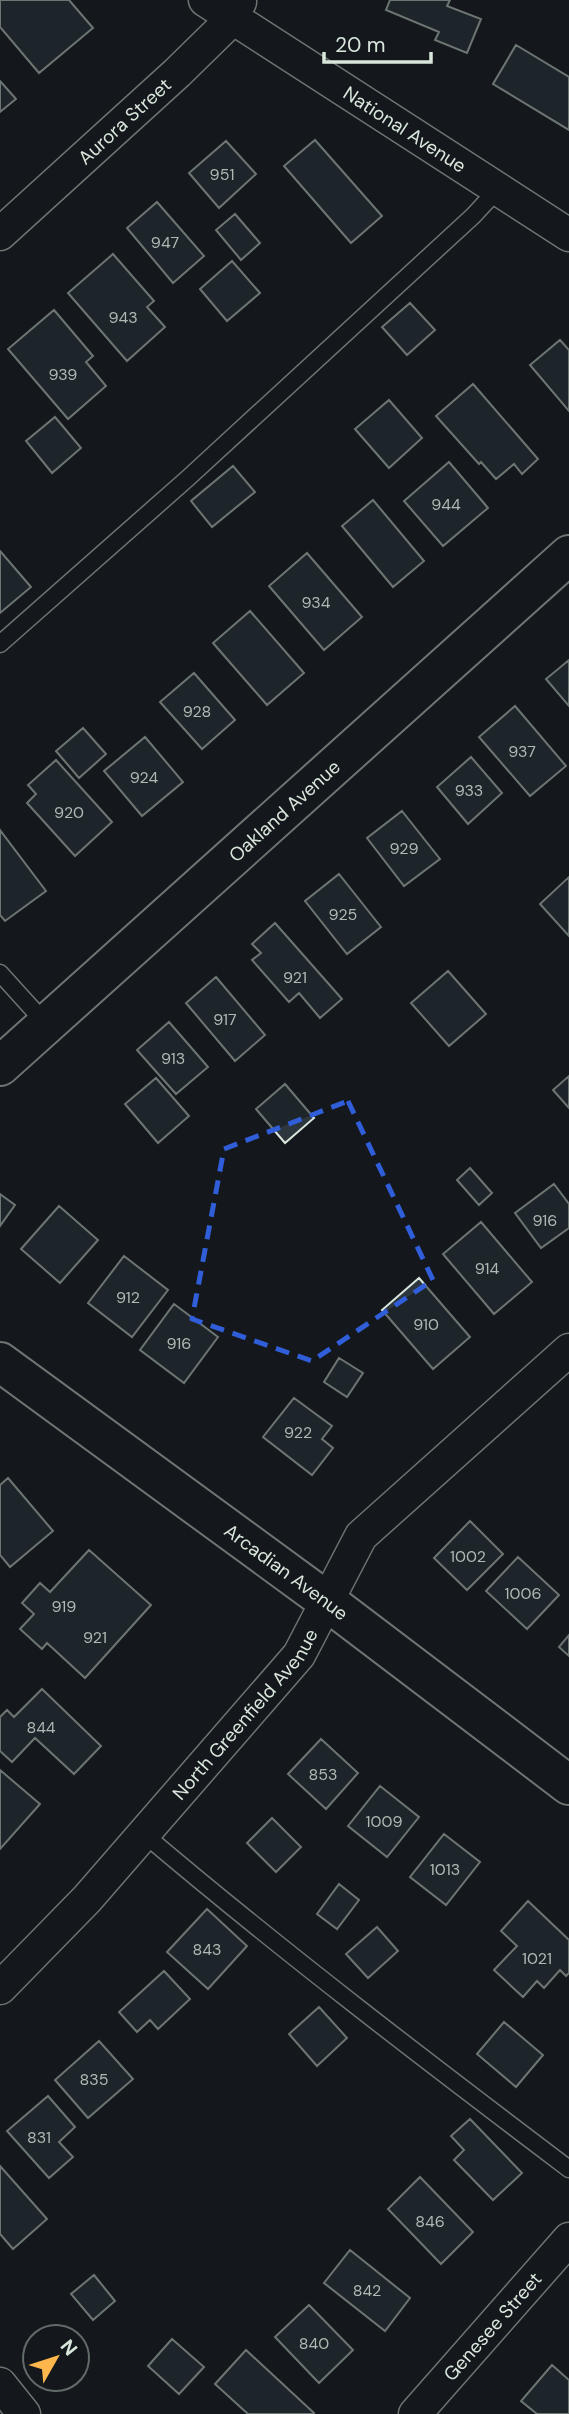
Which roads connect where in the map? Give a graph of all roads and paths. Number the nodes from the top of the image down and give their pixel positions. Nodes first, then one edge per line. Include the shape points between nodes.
1 (226, 6) edge
2 (498, 189) junction
3 (0, 233) edge
4 (569, 235) edge
5 (569, 555) edge
6 (0, 644) edge
7 (0, 973) edge
8 (47, 1025) junction
9 (0, 1066) edge
10 (569, 1350) edge
11 (0, 1362) edge
12 (328, 1602) junction
13 (569, 1785) edge
14 (144, 1834) junction
15 (0, 1988) edge
16 (569, 2169) edge
17 (569, 2239) edge
18 (0, 2384) edge
19 (24, 2414) edge
20 (415, 2414) edge

1 - 2 street, National Avenue via 274,43
1 - 3 street, Aurora Street via 177,74
2 - 4 street, National Avenue
2 - 6 lane via 199,468
5 - 8 street, Oakland Avenue
7 - 8 lane
8 - 9 street, Oakland Avenue
10 - 12 street, North Greenfield Avenue via 361,1536
11 - 12 street, Arcadian Avenue
12 - 13 street, Arcadian Avenue
12 - 14 street, North Greenfield Avenue via 299,1655
14 - 15 street, North Greenfield Avenue
14 - 16 lane via 373,2021
17 - 20 street, Genesee Street
18 - 19 street

